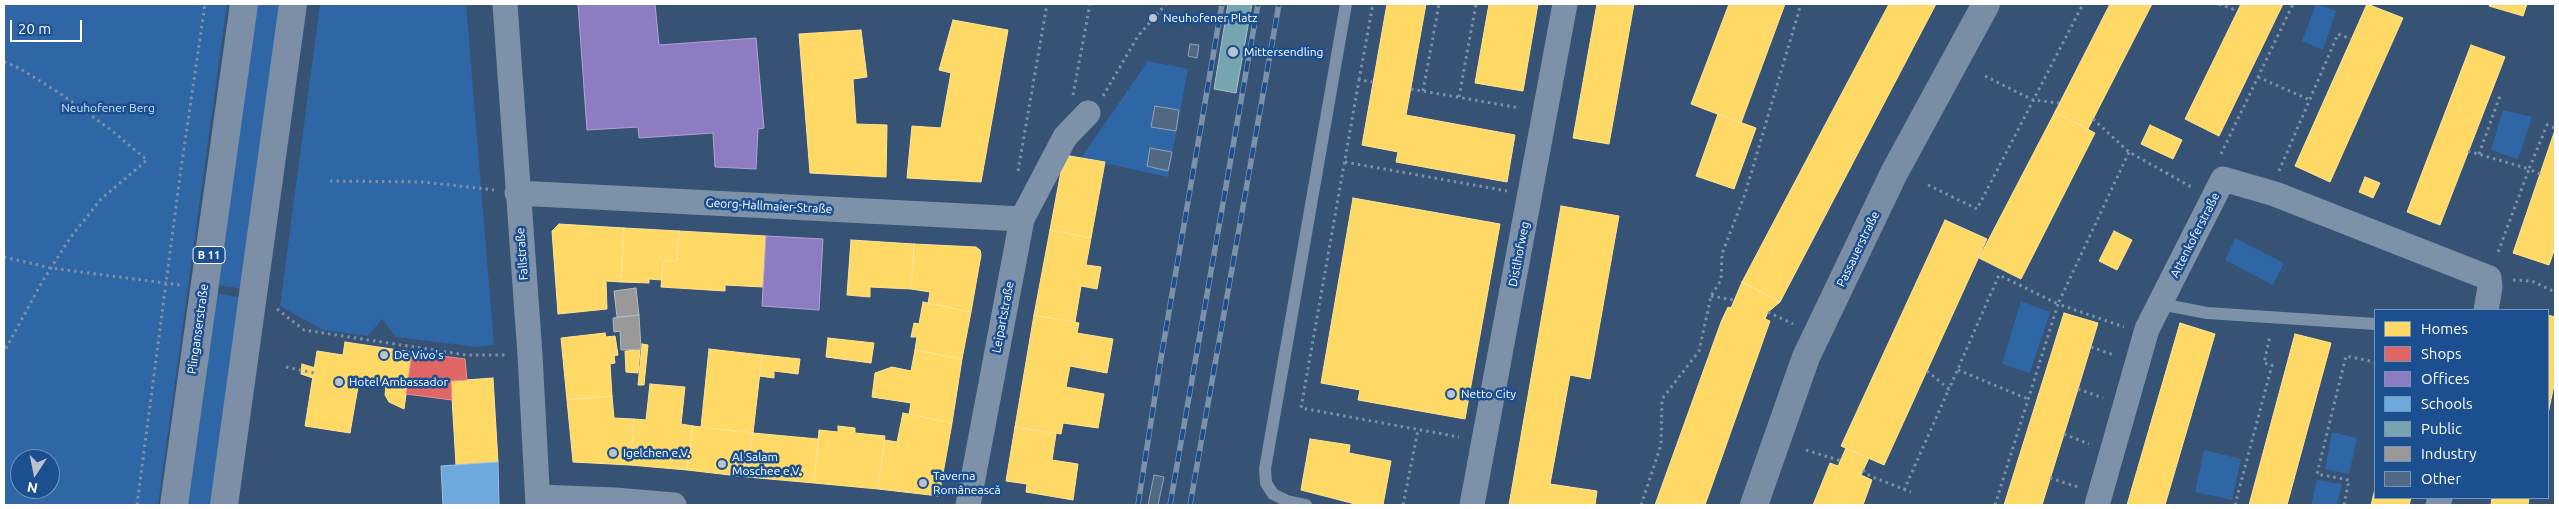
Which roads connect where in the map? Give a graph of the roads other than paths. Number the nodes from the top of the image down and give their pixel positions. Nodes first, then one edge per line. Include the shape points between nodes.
1 (244, 4) edge
2 (293, 4) edge
3 (505, 4) edge
4 (1346, 4) edge
5 (1565, 4) edge
6 (1986, 4) edge
7 (1080, 106) road end
8 (517, 193) junction
9 (1022, 218) junction
10 (2160, 304) junction
11 (2486, 309) edge
12 (2374, 324) edge
13 (538, 501) edge
14 (174, 505) edge
15 (224, 505) edge
16 (674, 505) edge
17 (968, 505) edge
18 (1306, 505) edge
19 (1472, 505) edge
20 (1754, 505) edge
21 (2097, 505) edge

1 - 14 main road, Plinganserstraße / B 11
2 - 15 main road
3 - 8 street, Fallstraße
4 - 18 lane via 1265,470 1266,483 1273,494
5 - 19 street, Distlhofweg
6 - 20 street, Passauerstraße via 1894,173 1806,357
7 - 9 street, Leipartstraße
8 - 9 street, Georg-Hallmaier-Straße
8 - 13 street, Fallstraße
9 - 17 street, Leipartstraße
10 - 11 street, Attenkoferstraße via 2218,189 2270,192 2489,278
10 - 12 lane via 2207,313
10 - 21 street, Attenkoferstraße via 2145,335
13 - 16 street via 616,500

